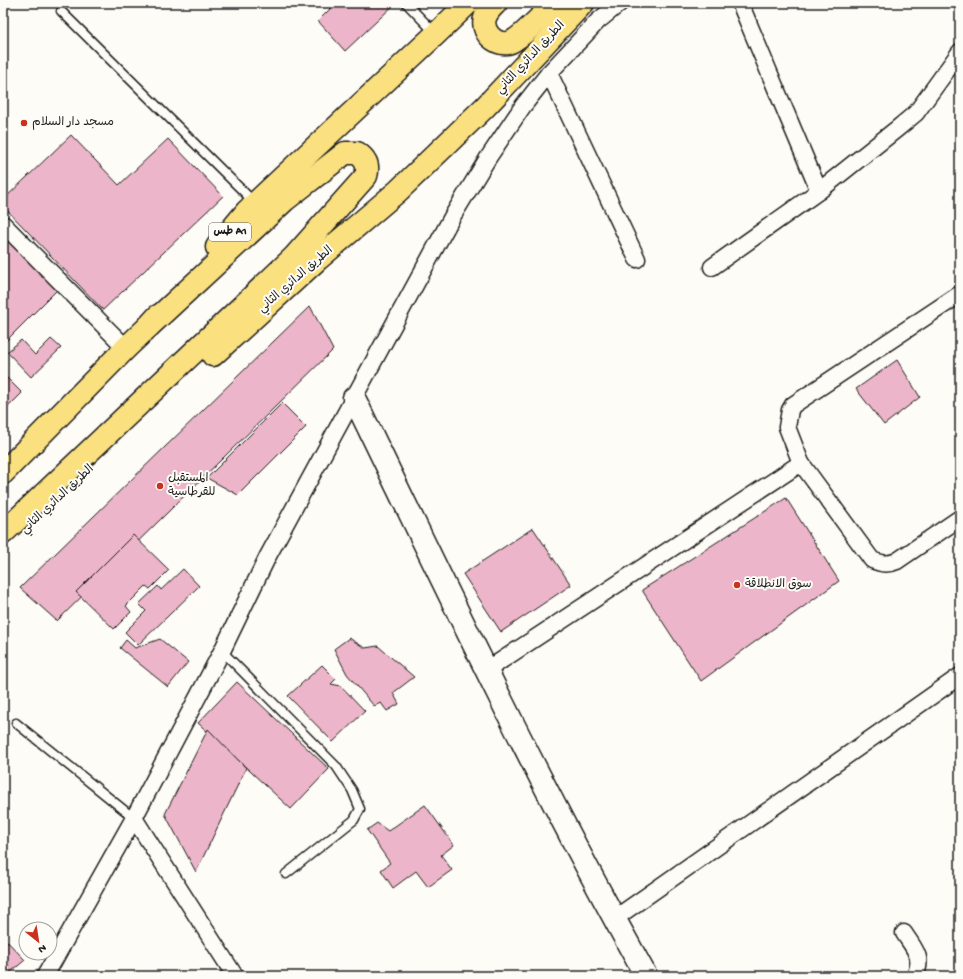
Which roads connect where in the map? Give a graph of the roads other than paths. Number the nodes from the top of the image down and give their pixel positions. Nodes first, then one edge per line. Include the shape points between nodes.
1 (468, 3) edge
2 (496, 3) edge
3 (555, 3) edge
4 (583, 3) edge
5 (620, 3) edge
6 (740, 3) edge
7 (409, 4) edge
8 (61, 11) dead end
9 (436, 34) junction
10 (960, 52) edge
11 (548, 73) junction
12 (819, 191) junction
13 (256, 203) junction
14 (3, 224) edge
15 (637, 259) dead end
16 (712, 267) dead end
17 (960, 294) edge
18 (148, 328) junction
19 (126, 348) junction
20 (354, 398) junction
21 (801, 463) junction
22 (3, 473) edge
23 (960, 518) edge
24 (3, 534) edge
25 (3, 551) edge
26 (222, 651) junction
27 (487, 670) junction
28 (960, 676) edge
29 (16, 723) dead end
30 (134, 818) junction
31 (286, 874) dead end
32 (614, 919) junction
33 (904, 933) dead end
34 (45, 976) edge
35 (235, 976) edge
36 (646, 976) edge
37 (915, 976) edge

1 - 9 highway, طس A1
2 - 3 highway via 488,12 484,24 486,31 495,41 501,43 508,43 519,36
4 - 25 highway, الطريق الدائري الثاني via 485,107 398,191 252,318
5 - 11 street via 598,21
6 - 12 street
7 - 9 lane
8 - 13 lane
9 - 13 highway, طس A1
10 - 12 street via 916,113
11 - 15 street
11 - 20 street via 488,158 452,217
12 - 16 street
13 - 18 highway, طس A1
14 - 19 street
17 - 21 street via 793,405 787,427
18 - 19 highway, طس A1
18 - 24 highway via 285,200 345,153 357,153 366,161 366,176 294,256
19 - 22 highway, طس A1
20 - 26 street via 268,556
20 - 27 street
21 - 23 street via 872,560 882,564 891,564 906,556
21 - 27 street
26 - 30 street
26 - 31 lane via 336,766 352,790 360,809 354,820
27 - 32 street
28 - 32 street
29 - 30 lane
30 - 34 street
30 - 35 street
32 - 36 street
33 - 37 street via 918,956 920,965

